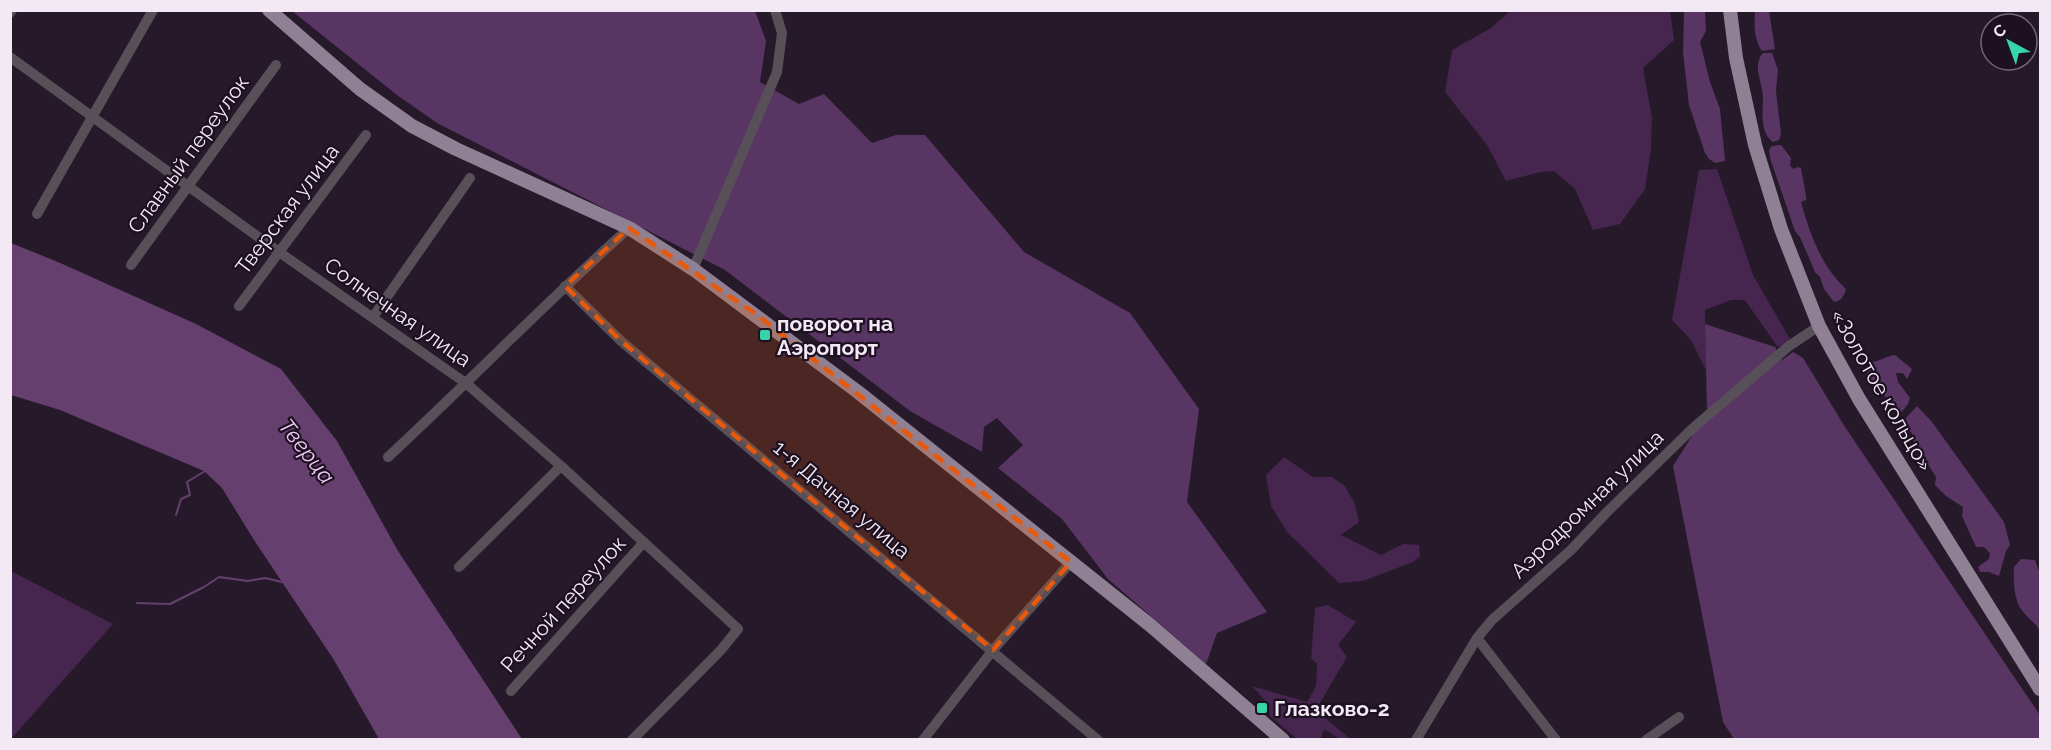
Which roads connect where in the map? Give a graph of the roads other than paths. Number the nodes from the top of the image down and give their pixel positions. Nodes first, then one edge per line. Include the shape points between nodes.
1 (153, 10) edge
2 (269, 10) edge
3 (775, 10) edge
4 (1730, 10) edge
5 (10, 57) edge
6 (276, 65) dead end
7 (93, 117) junction
8 (366, 135) dead end
9 (470, 177) dead end
10 (188, 186) junction
11 (37, 214) dead end
12 (629, 228) junction
13 (279, 252) junction
14 (131, 265) dead end
15 (693, 269) junction
16 (565, 286) junction
17 (238, 306) dead end
18 (373, 317) junction
19 (1819, 326) junction
20 (467, 384) junction
21 (388, 458) dead end
22 (561, 466) junction
23 (644, 542) junction
24 (1071, 562) junction
25 (459, 567) dead end
26 (1476, 638) junction
27 (993, 650) junction
28 (2040, 689) edge
29 (511, 691) dead end
30 (1679, 717) dead end
31 (632, 740) edge
32 (923, 740) edge
33 (1098, 740) edge
34 (1283, 740) edge
35 (1416, 740) edge
36 (1557, 740) edge
37 (1646, 740) edge

1 - 7 street
2 - 12 main road via 360,90 417,129
3 - 15 street via 782,33 777,72
4 - 19 main road, «Золотое кольцо» via 1738,70 1755,145 1781,229
5 - 7 street, Солнечная улица
6 - 10 street, Славный переулок
7 - 10 street, Солнечная улица
7 - 11 street
8 - 13 street, Тверская улица
9 - 18 street
10 - 13 street, Солнечная улица
10 - 14 street, Славный переулок
12 - 15 main road
12 - 16 street
13 - 17 street, Тверская улица
13 - 18 street, Солнечная улица
15 - 24 main road via 848,385
16 - 20 street
16 - 27 street, 1-я Дачная улица via 621,341
18 - 20 street, Солнечная улица
19 - 26 street, Аэродромная улица via 1789,346 1694,428
19 - 28 main road, «Золотое кольцо» via 1852,387
20 - 21 street
20 - 22 street, Солнечная улица
22 - 23 street, Солнечная улица
22 - 25 street
23 - 29 street, Речной переулок
23 - 31 street, Солнечная улица via 738,629
24 - 27 street
24 - 34 main road
26 - 35 street, Аэродромная улица
26 - 36 street
27 - 32 street
27 - 33 street, 1-я Дачная улица
30 - 37 street

